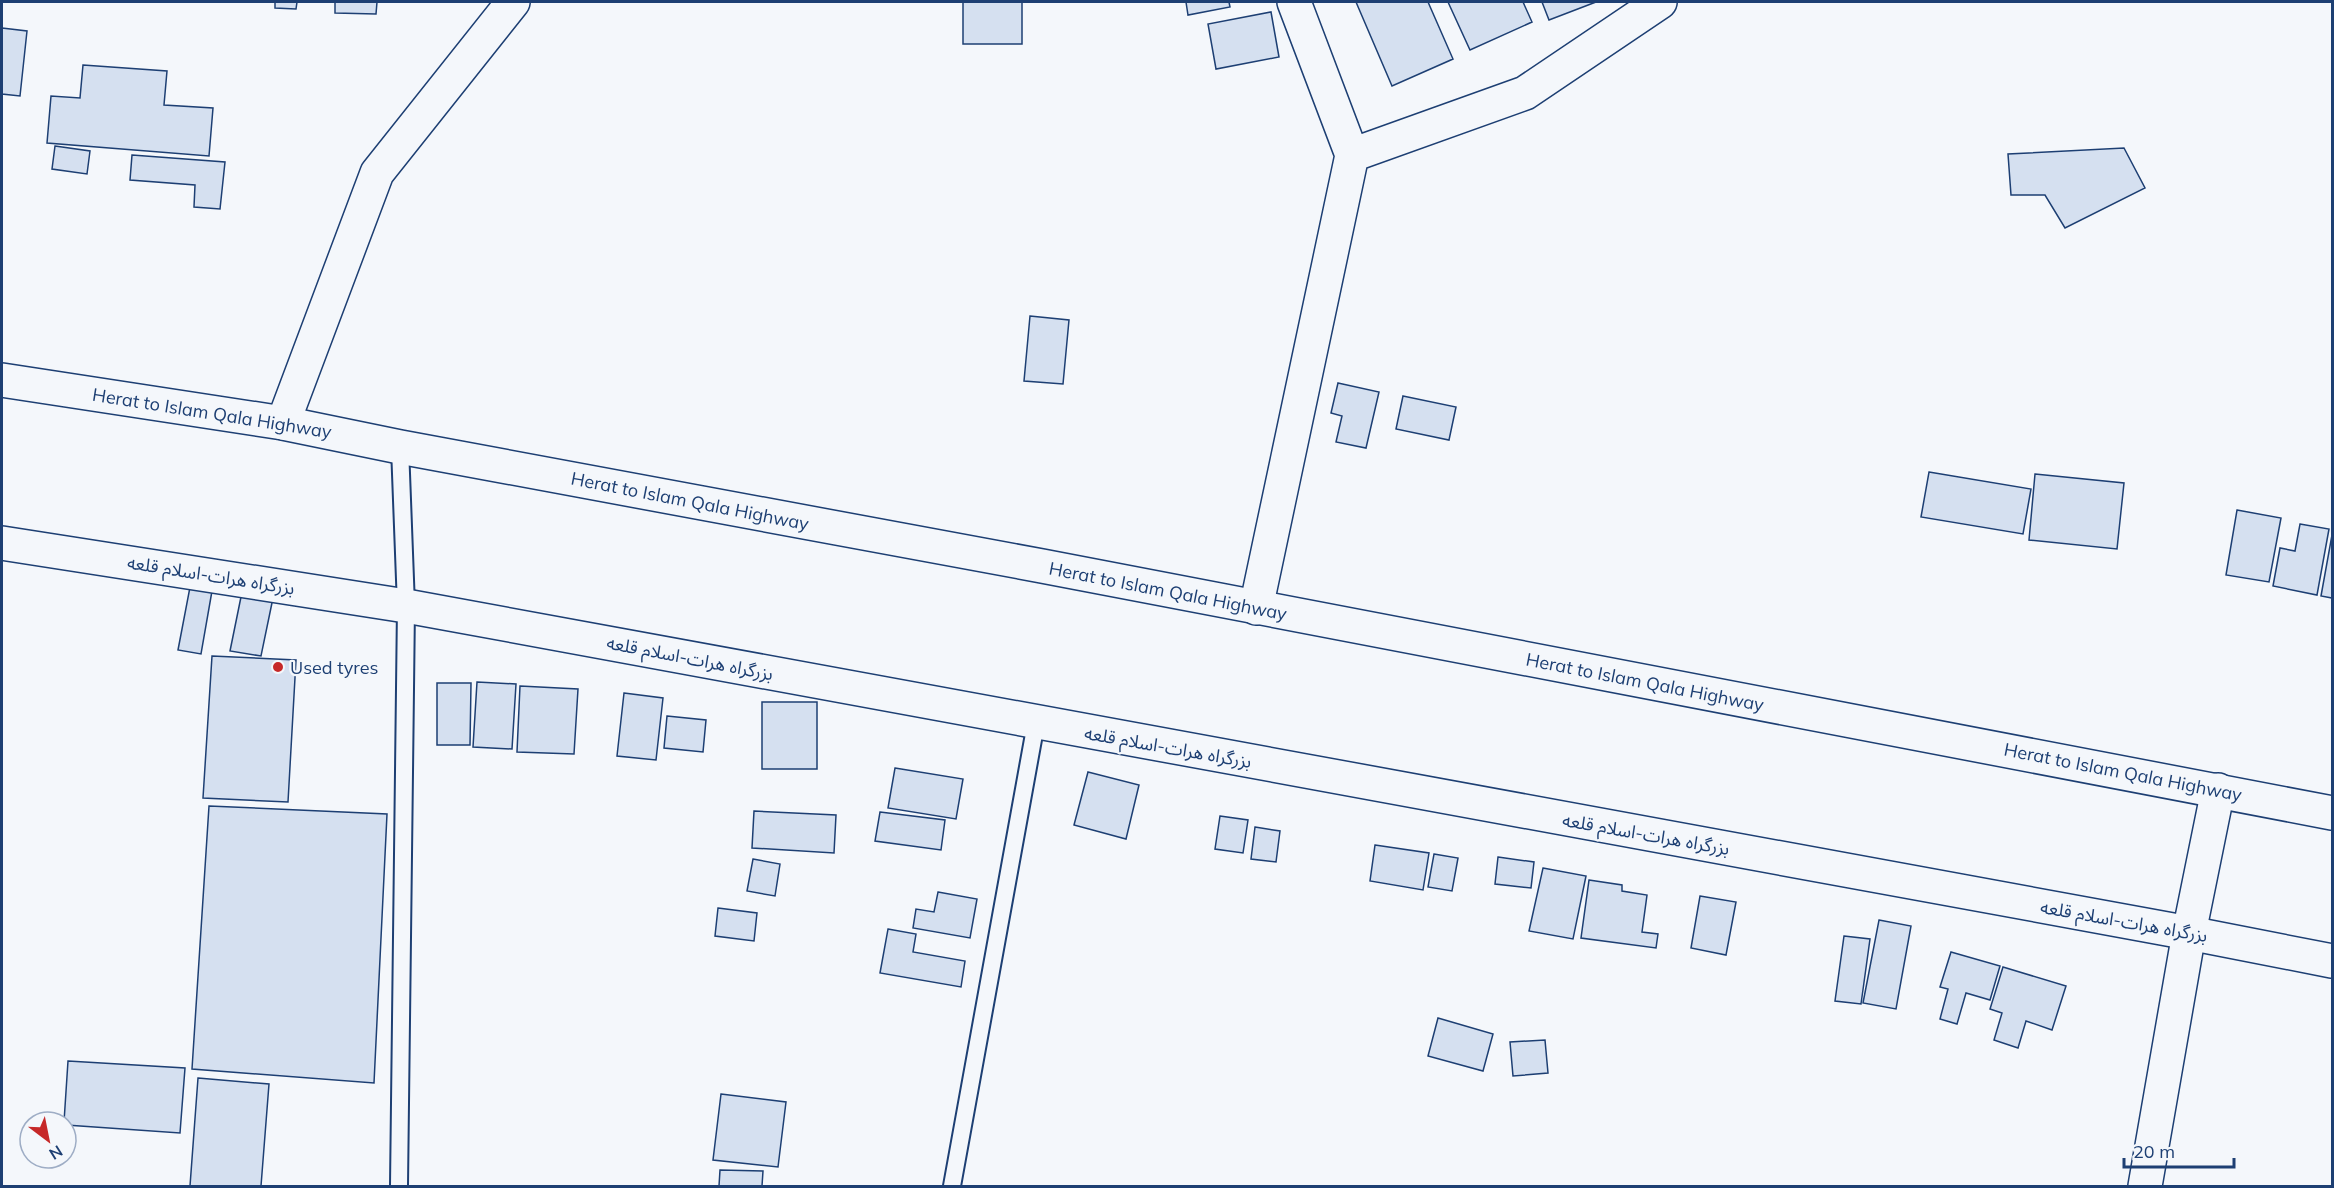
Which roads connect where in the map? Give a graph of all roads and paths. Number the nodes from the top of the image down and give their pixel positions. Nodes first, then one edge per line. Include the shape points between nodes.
1 (513, 2) edge
2 (1294, 2) edge
3 (1660, 2) edge
4 (1352, 155) junction
5 (2, 380) edge
6 (283, 423) junction
7 (400, 447) junction
8 (2, 543) edge
9 (406, 606) junction
10 (1256, 608) junction
11 (1036, 723) junction
12 (2218, 790) junction
13 (2332, 813) edge
14 (2189, 933) junction
15 (2332, 961) edge
16 (399, 1186) edge
17 (952, 1186) edge
18 (2145, 1186) edge

1 - 6 main road via 377,173
2 - 4 main road
3 - 4 main road via 1525,93
4 - 10 main road
5 - 6 main road, Herat to Islam Qala Highway
6 - 7 main road, Herat to Islam Qala Highway
7 - 9 lane
7 - 10 main road, Herat to Islam Qala Highway
8 - 9 main road, بزرگراه هرات-اسلام قلعه
9 - 11 main road, بزرگراه هرات-اسلام قلعه
9 - 16 lane
10 - 12 main road, Herat to Islam Qala Highway
11 - 14 main road, بزرگراه هرات-اسلام قلعه
11 - 17 lane
12 - 13 main road, Herat to Islam Qala Highway
12 - 14 main road
14 - 15 main road, بزرگراه هرات-اسلام قلعه
14 - 18 main road

